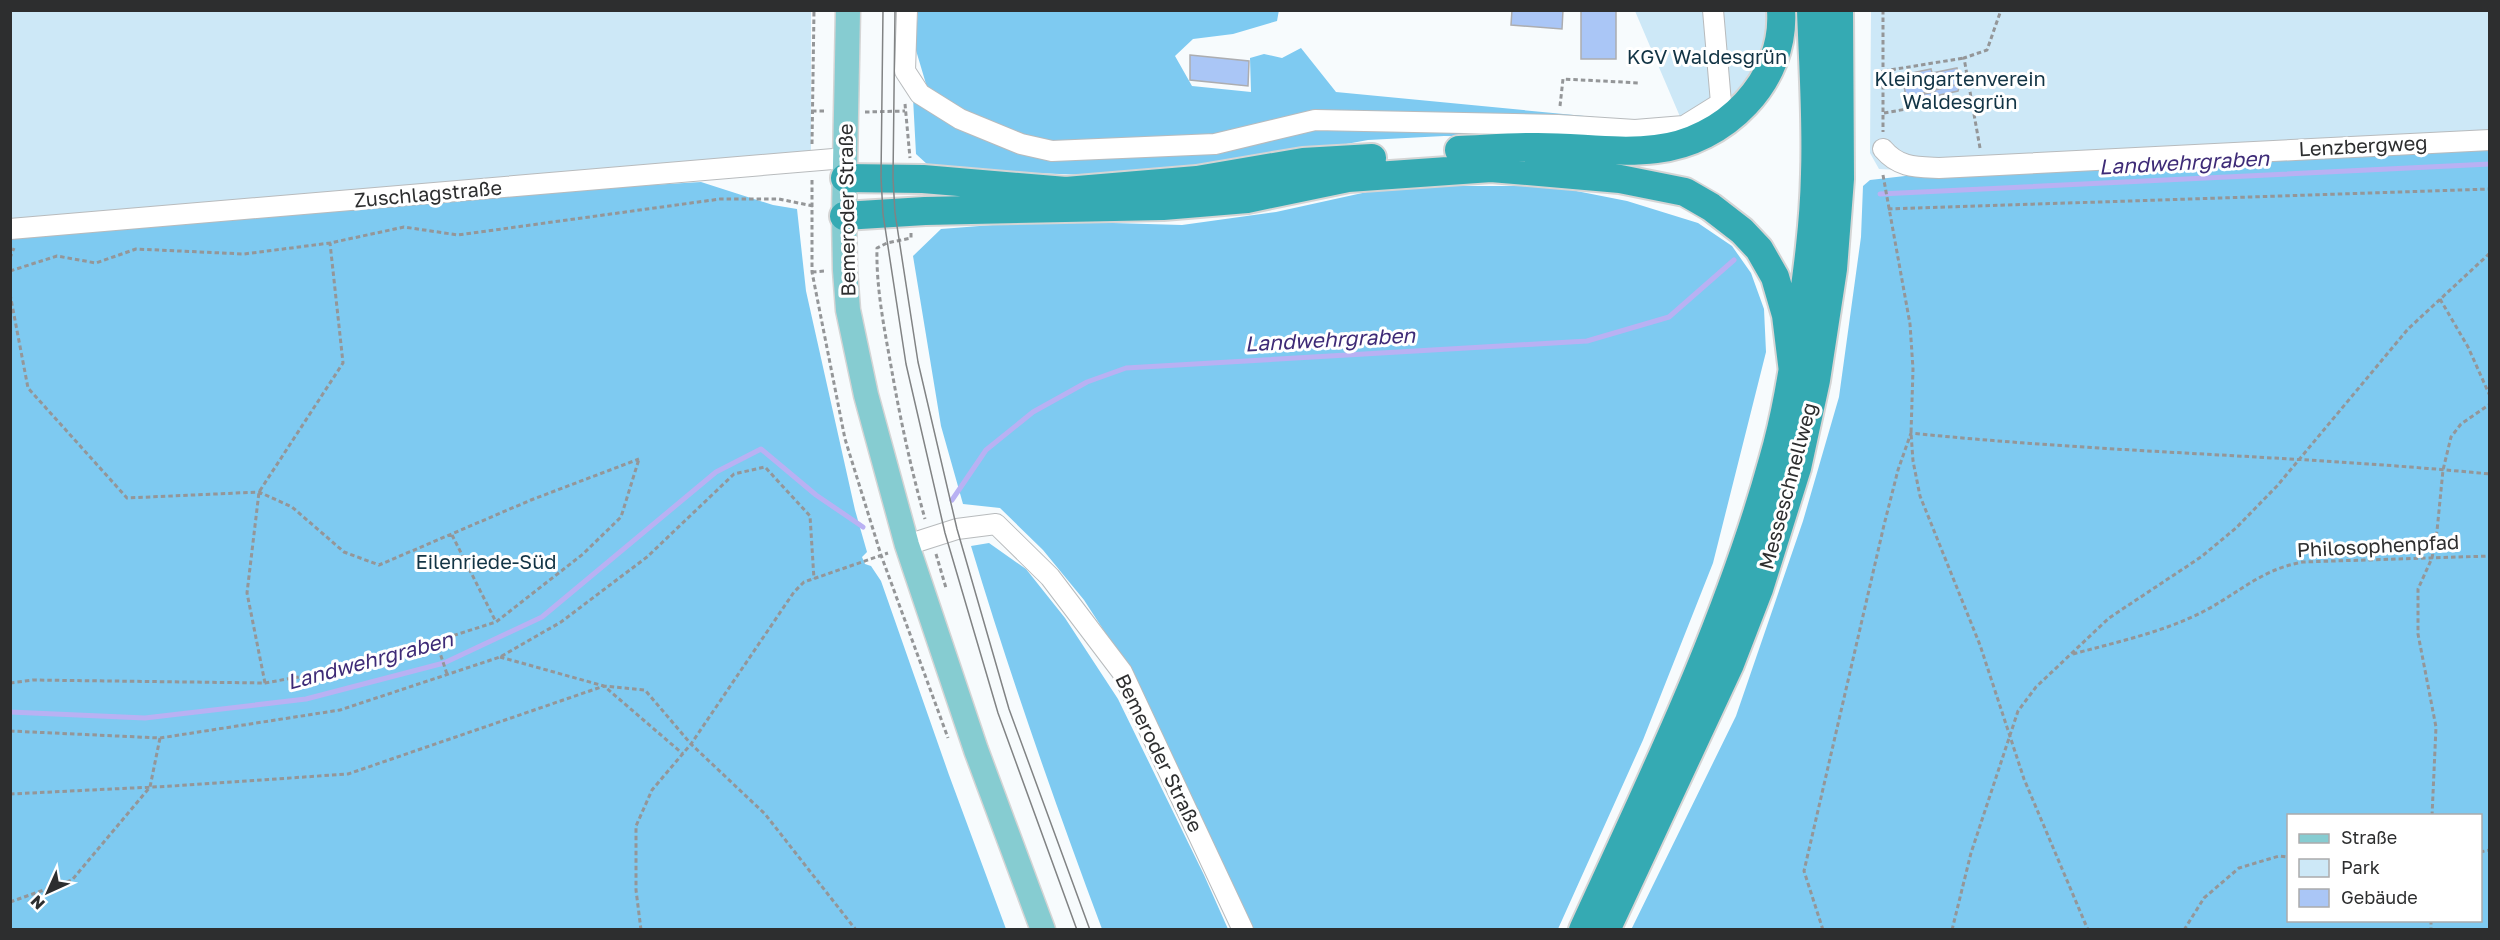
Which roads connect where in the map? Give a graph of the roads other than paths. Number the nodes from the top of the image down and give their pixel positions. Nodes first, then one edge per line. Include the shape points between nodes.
1 (848, 10) edge
2 (907, 10) edge
3 (1713, 10) edge
4 (1781, 10) edge
5 (1811, 10) edge
6 (1839, 10) edge
7 (2490, 140) edge
8 (1883, 149) road end
9 (845, 168) junction
10 (844, 216) junction
11 (10, 229) edge
12 (1793, 372) junction
13 (907, 545) junction
14 (1043, 930) edge
15 (1243, 930) edge
16 (1583, 930) edge
17 (1606, 930) edge

1 - 9 main road, Bemeroder Straße
2 - 3 lane via 905,71 920,94 960,119 1021,144 1052,151 1215,144 1315,120 1635,130 1684,126 1721,103
4 - 9 highway via 1779,41 1771,68 1758,91 1713,131 1658,149 1458,150 1303,162 1197,180 1066,191
5 - 12 highway, Messeschnellweg via 1815,175 1808,266
6 - 17 highway, Messeschnellweg via 1840,179 1833,269 1816,380 1797,468 1759,589 1730,664
7 - 8 lane, Lenzbergweg via 1939,168 1907,167
9 - 10 main road, Bemeroder Straße
9 - 11 lane, Zuschlagstraße via 811,161
10 - 12 highway via 1163,206 1247,199 1348,178 1491,168 1620,179 1685,192 1711,207 1759,249 1775,277 1786,315
10 - 13 main road, Bemeroder Straße via 848,310 866,395
12 - 16 highway, Messeschnellweg via 1774,459 1736,577
13 - 14 main road, Bemeroder Straße via 976,750
13 - 15 lane, Bemeroder Straße via 957,529 996,524 1050,577 1122,672

